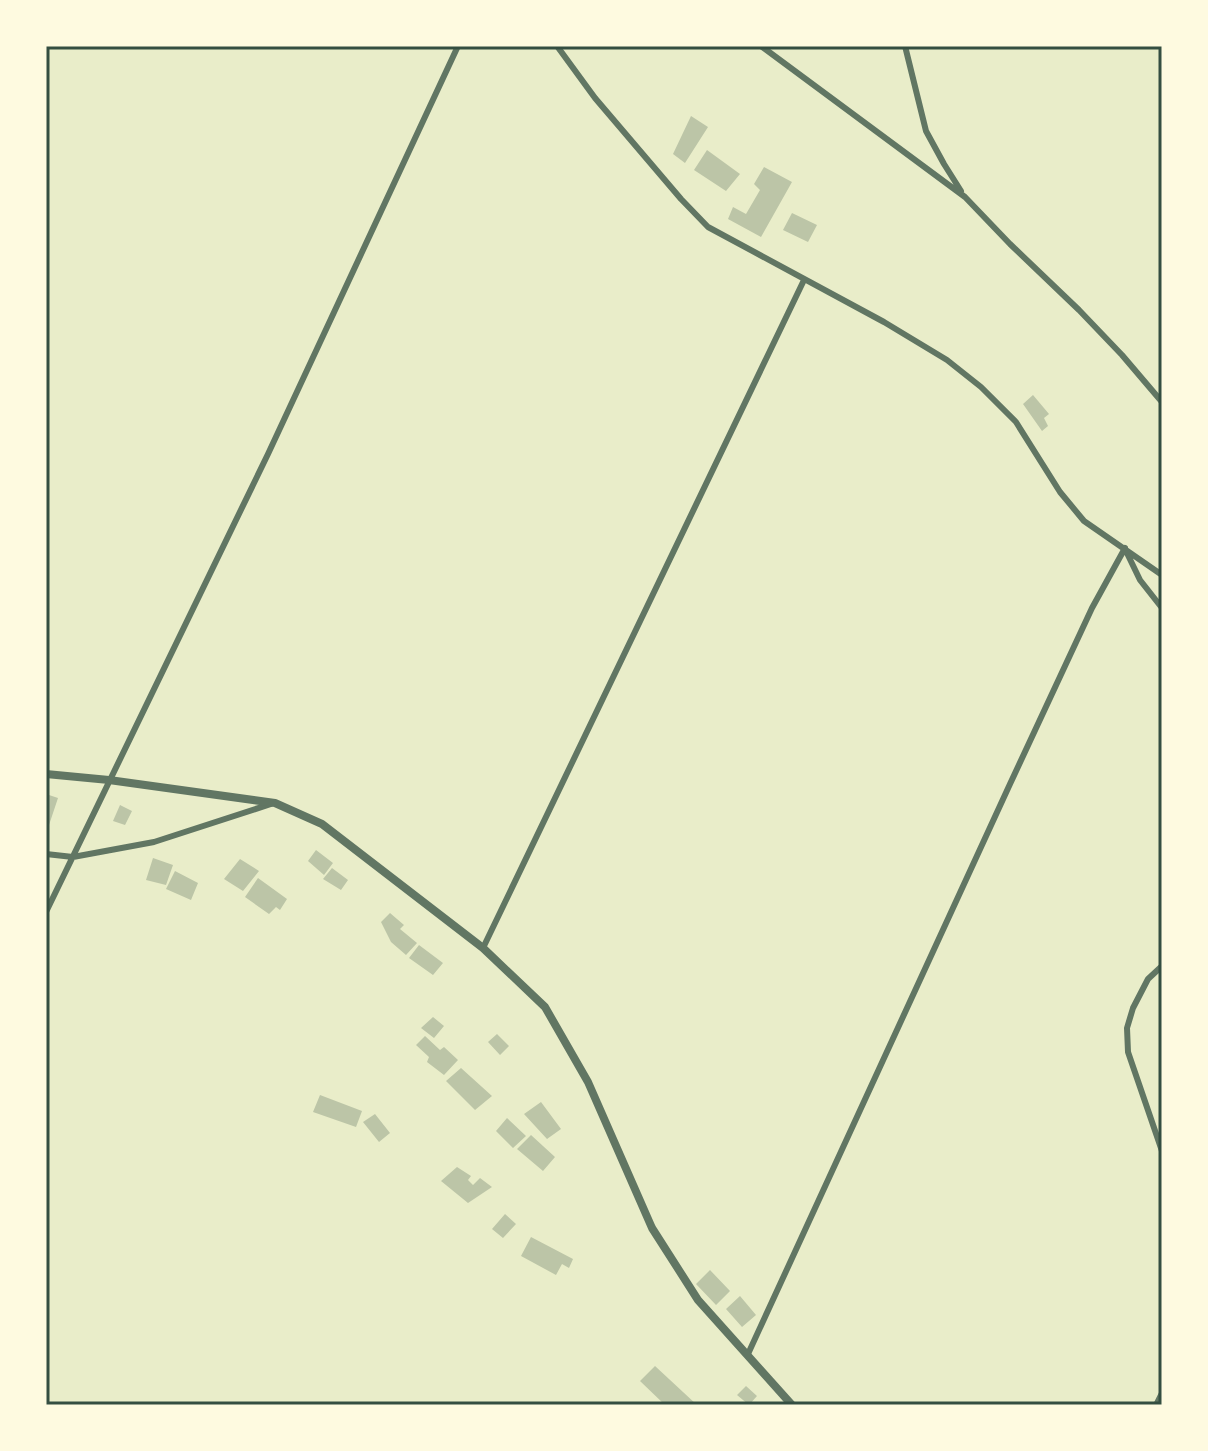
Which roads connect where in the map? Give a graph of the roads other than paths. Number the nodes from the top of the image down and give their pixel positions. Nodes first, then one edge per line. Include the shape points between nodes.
1 (458, 46) edge
2 (557, 46) edge
3 (761, 46) edge
4 (905, 46) edge
5 (965, 197) junction
6 (804, 280) junction
7 (1162, 402) edge
8 (1125, 548) junction
9 (1162, 575) edge
10 (1162, 608) edge
11 (46, 774) edge
12 (109, 780) junction
13 (275, 803) junction
14 (46, 854) edge
15 (73, 857) junction
16 (46, 912) edge
17 (483, 948) junction
18 (1162, 966) edge
19 (1162, 1151) edge
20 (748, 1354) junction
21 (1162, 1393) edge
22 (792, 1405) edge
23 (1156, 1405) edge

1 - 12 street
2 - 6 street via 595,98 708,227
3 - 5 street
4 - 5 street via 926,131
5 - 7 street
6 - 8 street via 947,360 981,387 1016,422 1084,521
6 - 17 street
8 - 9 street
8 - 10 street via 1140,580
8 - 20 street via 1092,608
11 - 12 street
12 - 13 street
12 - 15 street
13 - 15 street via 154,842
13 - 17 street via 322,824
14 - 15 street
15 - 16 street
17 - 20 street via 545,1007 588,1082 652,1228 698,1300
18 - 19 street via 1148,979 1127,1028 1128,1052
20 - 22 street
21 - 23 street

